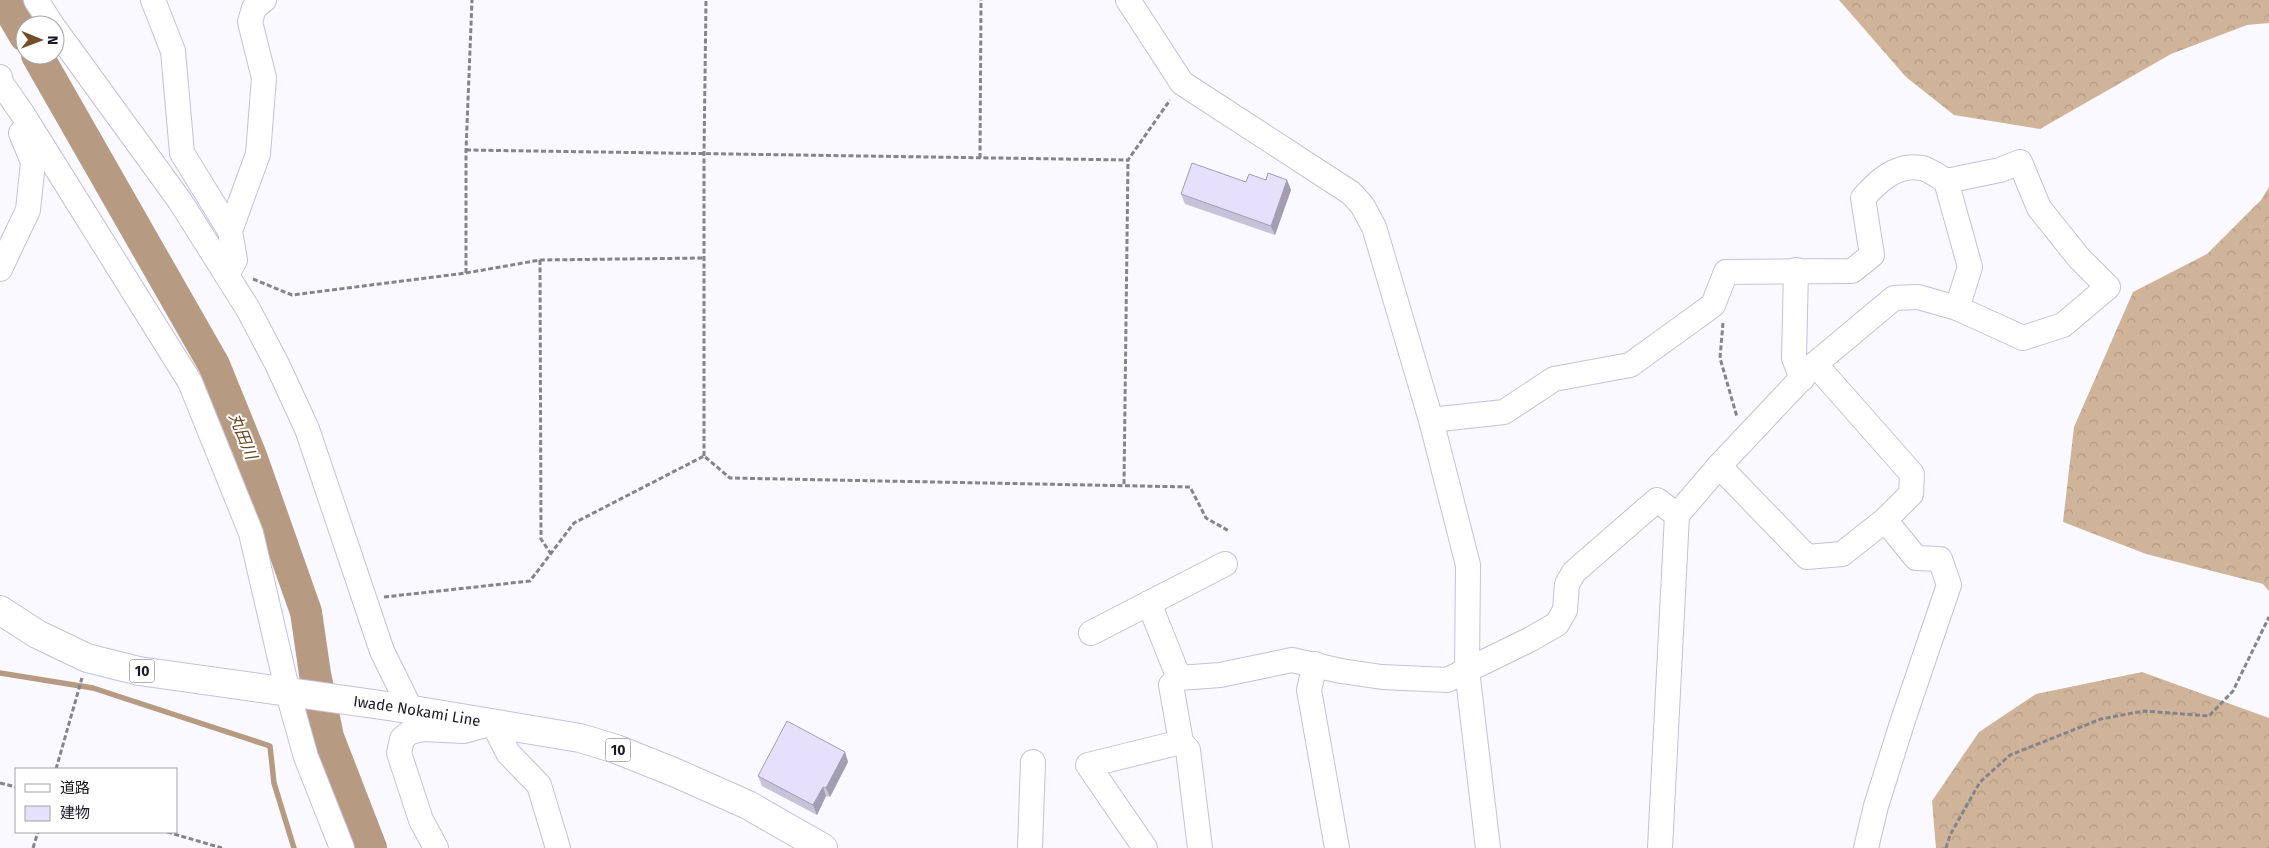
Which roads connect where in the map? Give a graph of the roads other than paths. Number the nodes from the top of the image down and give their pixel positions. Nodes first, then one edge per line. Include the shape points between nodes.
1 (36, 0) edge
2 (153, 0) edge
3 (264, 0) edge
4 (1128, 0) edge
5 (46, 15) edge
6 (65, 44) edge
7 (0, 81) edge
8 (22, 113) junction
9 (1946, 181) junction
10 (230, 231) junction
11 (0, 269) edge
12 (1796, 270) junction
13 (228, 275) junction
14 (1957, 308) junction
15 (1809, 372) junction
16 (1431, 420) junction
17 (1719, 466) junction
18 (1677, 515) junction
19 (1885, 520) junction
20 (1225, 564) dead end
21 (1149, 603) junction
22 (0, 610) edge
23 (1091, 633) dead end
24 (1315, 664) junction
25 (1467, 670) junction
26 (1179, 678) junction
27 (292, 694) junction
28 (403, 709) junction
29 (493, 723) junction
30 (1180, 742) junction
31 (1033, 762) dead end
32 (557, 846) edge
33 (342, 848) edge
34 (436, 848) edge
35 (823, 848) edge
36 (1030, 848) edge
37 (1145, 848) edge
38 (1200, 848) edge
39 (1337, 848) edge
40 (1488, 848) edge
41 (1660, 848) edge
42 (1866, 848) edge

1 - 5 street
2 - 10 street via 173,51 182,153
3 - 10 street via 254,8 250,22 264,78 258,154
4 - 16 street via 1182,83 1351,193 1362,205 1374,227
6 - 13 street via 180,201
7 - 8 street
8 - 11 street via 14,119 33,162 28,210
8 - 27 street via 190,382 252,533
9 - 12 street via 1921,168 1902,170 1881,178 1863,198 1872,255 1852,271
9 - 14 street via 1970,267
9 - 14 street via 2000,170 2020,162 2039,208 2079,258 2108,287 2063,325 2023,338
10 - 13 street via 235,260
12 - 15 street via 1794,358
12 - 16 street via 1726,272 1713,306 1630,365 1554,379 1504,412
13 - 28 street via 277,364 307,429
14 - 15 street via 1918,297 1894,298
15 - 17 street
15 - 19 street via 1912,474 1911,494
16 - 25 street via 1468,565
17 - 18 street
17 - 19 street via 1807,557 1842,554
18 - 25 street via 1657,500 1574,572 1567,584 1565,610 1558,624
18 - 41 street
19 - 42 street via 1916,558 1940,559 1949,585 1900,728
20 - 21 street
21 - 23 street
21 - 26 street
22 - 27 main road, Iwade Nokami Line / 10 via 37,634 87,658 139,671
24 - 25 street via 1341,672 1382,677 1447,680
24 - 26 street via 1292,660 1220,675
24 - 39 street via 1310,690
25 - 40 street
26 - 30 street via 1171,685
27 - 28 main road, Iwade Nokami Line / 10
27 - 33 street via 306,756
28 - 29 main road, Iwade Nokami Line / 10
29 - 32 street via 508,753 539,785
29 - 34 street via 464,731 410,732 402,740 399,754 422,820
29 - 35 main road, Iwade Nokami Line / 10 via 580,738 616,749 748,805
30 - 37 street via 1088,765
30 - 38 street via 1188,750
31 - 36 street

